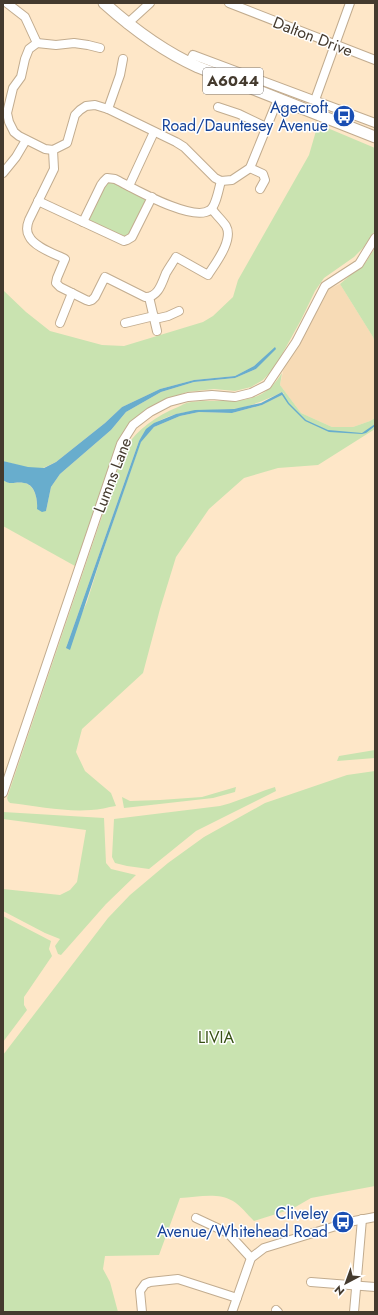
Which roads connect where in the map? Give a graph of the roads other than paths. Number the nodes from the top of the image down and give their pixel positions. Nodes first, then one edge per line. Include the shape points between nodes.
1 (7, 3) edge
2 (104, 3) edge
3 (150, 3) edge
4 (229, 3) edge
5 (350, 3) edge
6 (127, 24) junction
7 (37, 43) junction
8 (97, 44) dead end
9 (335, 44) junction
10 (123, 58) dead end
11 (375, 60) edge
12 (189, 63) junction
13 (278, 99) junction
14 (315, 100) junction
15 (218, 107) dead end
16 (108, 110) junction
17 (375, 123) edge
18 (266, 127) junction
19 (154, 132) junction
20 (375, 137) edge
21 (26, 140) junction
22 (53, 150) junction
23 (250, 168) junction
24 (3, 173) edge
25 (221, 181) junction
26 (129, 186) junction
27 (260, 189) dead end
28 (152, 197) junction
29 (38, 201) junction
30 (212, 209) junction
31 (83, 222) junction
32 (375, 238) edge
33 (72, 293) junction
34 (149, 297) junction
35 (179, 311) dead end
36 (154, 318) junction
37 (125, 323) dead end
38 (60, 324) dead end
39 (157, 331) dead end
40 (3, 793) edge
41 (375, 1217) edge
42 (196, 1218) dead end
43 (362, 1219) junction
44 (251, 1258) junction
45 (311, 1282) dead end
46 (356, 1286) junction
47 (375, 1287) edge
48 (237, 1298) junction
49 (142, 1312) edge
50 (232, 1312) edge
51 (354, 1312) edge

1 - 7 street via 25,17
2 - 6 main road, A6044
3 - 6 street
4 - 9 street, Dalton Drive
5 - 9 street
6 - 12 main road, A6044 via 155,44
7 - 8 street
7 - 21 street via 29,49 21,77 13,88 7,113 14,132
9 - 11 street, Dalton Drive
9 - 14 street
10 - 16 street
12 - 13 main road, A6044
12 - 14 street via 193,55
13 - 18 street
13 - 20 main road, A6044
14 - 17 street
15 - 18 street
16 - 19 street
16 - 22 street via 95,105 80,110 75,115 67,142
18 - 23 street
19 - 25 street via 184,147
19 - 26 street
21 - 22 street
21 - 24 street
22 - 29 street via 54,169
23 - 25 street via 232,180
23 - 27 street via 263,174 265,180
25 - 30 street
26 - 28 street
26 - 31 street via 112,178 105,179
28 - 30 street via 190,213
28 - 31 street via 135,233 127,240 124,241
29 - 31 street
29 - 33 street via 28,223 28,235 41,247 65,259 56,283
30 - 34 street via 226,227 228,234 226,245 208,275 176,257 160,289
32 - 40 street, Lumns Lane via 359,264 325,286 296,342 267,385 235,397 212,395 169,402 150,412 134,425 121,444
33 - 34 street via 92,300 105,277
33 - 38 street
34 - 36 street
35 - 36 street
36 - 37 street
36 - 39 street
41 - 43 street
42 - 44 street via 228,1233
43 - 44 street via 268,1246
43 - 46 street
44 - 48 street
45 - 46 street
46 - 47 street
46 - 51 street
48 - 49 street via 178,1279 150,1282 142,1286 140,1291
48 - 50 street

